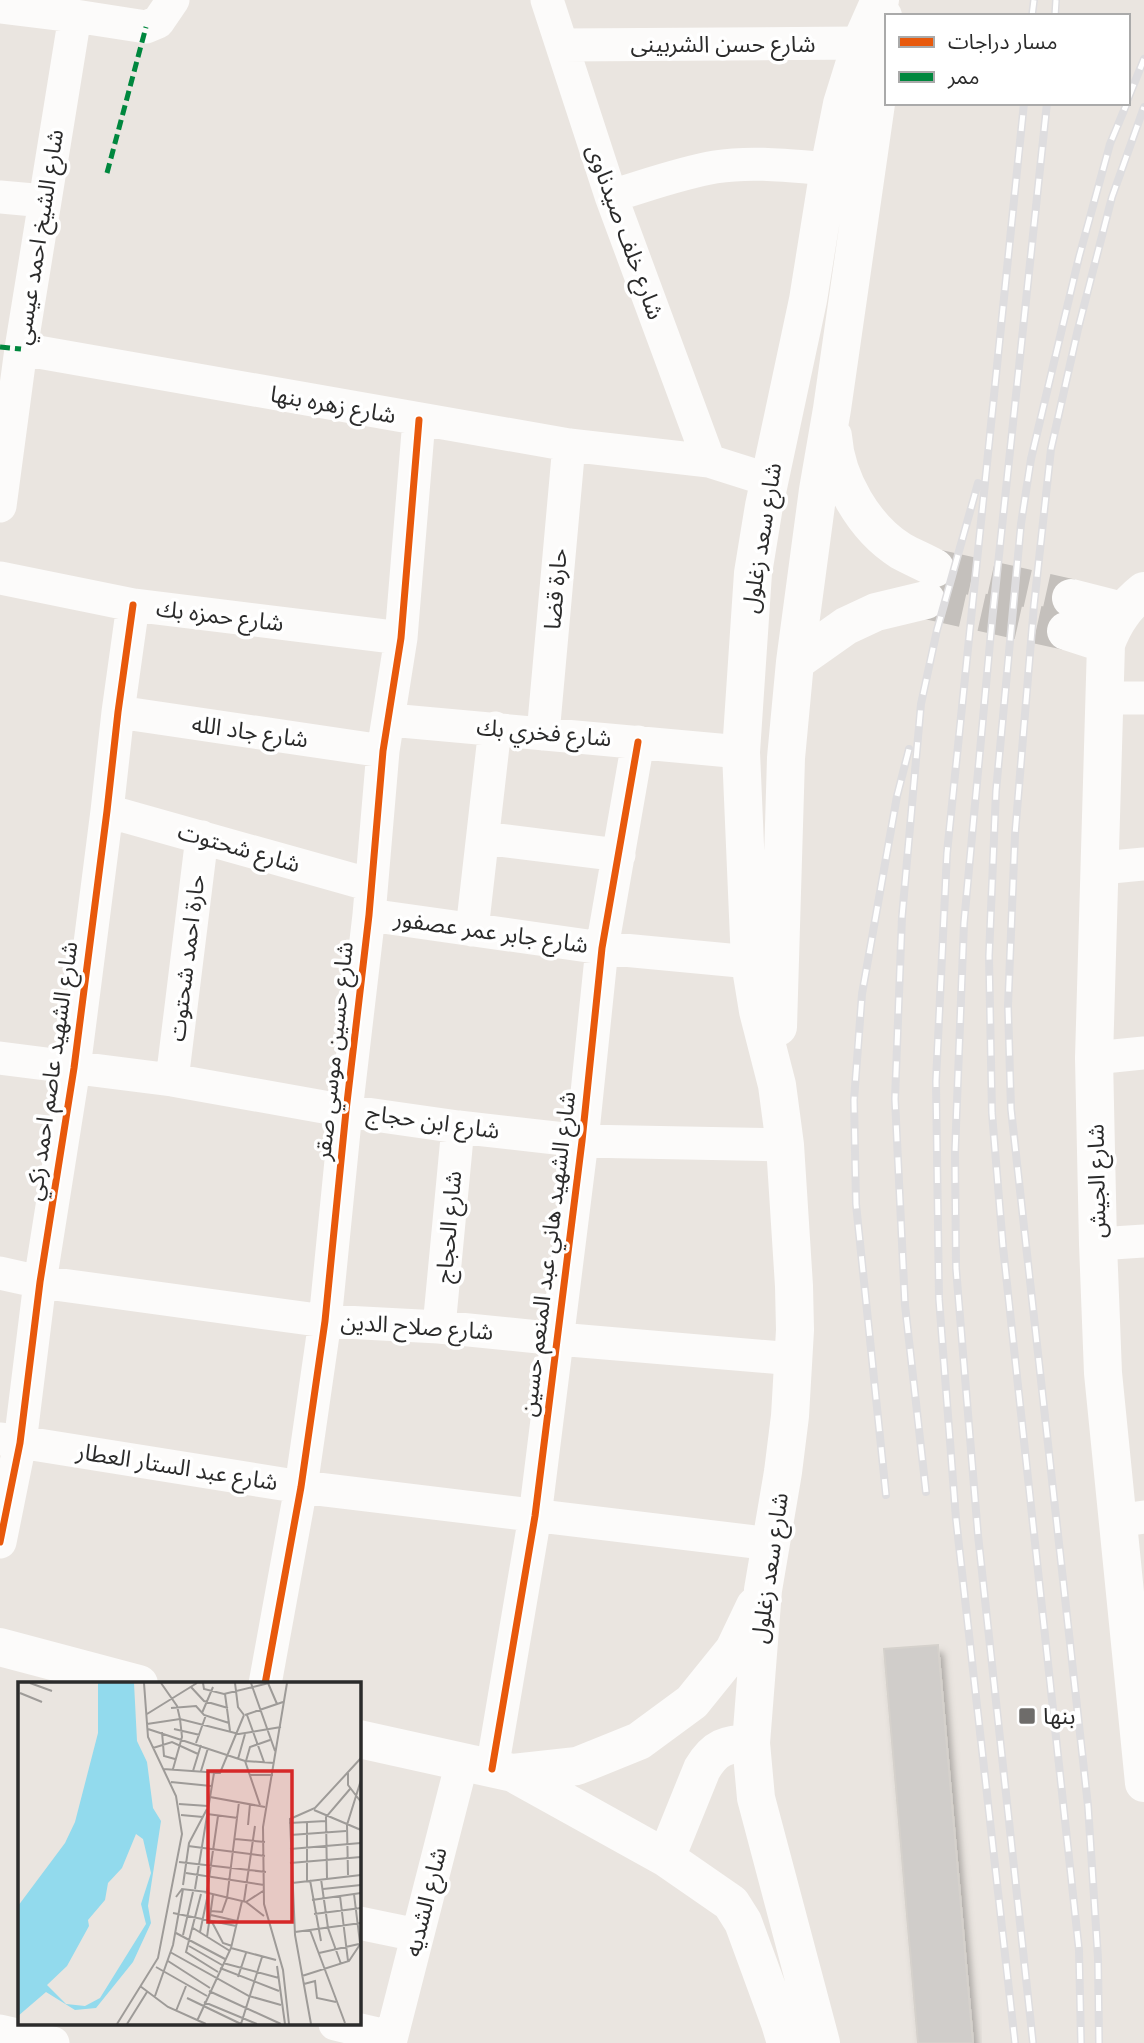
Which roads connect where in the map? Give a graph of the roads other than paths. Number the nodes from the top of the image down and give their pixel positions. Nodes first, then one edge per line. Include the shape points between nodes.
1 (173, 0) edge
2 (547, 0) edge
3 (881, 0) edge
4 (0, 7) edge
5 (75, 16) junction
6 (562, 45) junction
7 (873, 46) junction
8 (829, 169) junction
9 (0, 197) edge
10 (611, 197) junction
11 (45, 201) junction
12 (21, 349) junction
13 (832, 409) junction
14 (419, 420) junction
15 (569, 445) junction
16 (709, 461) junction
17 (769, 480) junction
18 (1, 490) edge
19 (0, 578) edge
20 (133, 605) junction
21 (1069, 614) tunnel mouth
22 (1124, 615) edge
23 (401, 638) junction
24 (795, 662) junction
25 (1105, 698) junction
26 (1144, 698) edge
27 (118, 712) junction
28 (495, 728) junction
29 (542, 734) junction
30 (386, 735) junction
31 (638, 742) junction
32 (741, 752) junction
33 (107, 811) junction
34 (202, 837) junction
35 (483, 838) junction
36 (619, 855) junction
37 (1144, 864) edge
38 (1101, 868) junction
39 (370, 900) junction
40 (472, 930) junction
41 (602, 948) junction
42 (765, 962) junction
43 (1144, 1053) edge
44 (0, 1058) edge
45 (1094, 1058) junction
46 (74, 1068) junction
47 (172, 1080) junction
48 (346, 1111) junction
49 (458, 1127) junction
50 (582, 1140) junction
51 (786, 1145) junction
52 (1144, 1241) edge
53 (1098, 1244) junction
54 (0, 1273) edge
55 (40, 1282) junction
56 (325, 1321) junction
57 (439, 1327) junction
58 (558, 1339) junction
59 (794, 1360) junction
60 (10, 1441) edge
61 (301, 1487) junction
62 (534, 1516) junction
63 (1130, 1519) edge
64 (0, 1542) edge
65 (772, 1544) junction
66 (763, 1590) junction
67 (2, 1655) edge
68 (72, 1675) edge
69 (124, 1682) edge
70 (265, 1682) edge
71 (360, 1739) edge
72 (751, 1743) junction
73 (489, 1768) junction
74 (1144, 1783) edge
75 (666, 1858) junction
76 (360, 1923) edge
77 (417, 1935) junction
78 (338, 2025) edge
79 (390, 2040) edge
80 (786, 2043) edge
81 (821, 2043) edge

1 - 5 street via 153,26
2 - 6 street, شارع خلف صيدناوى
3 - 7 main road, شارع سعد زغلول
4 - 5 street
5 - 11 street, شارع الشيخ احمد عيسي
6 - 7 street, شارع حسن الشربينى
6 - 10 street, شارع خلف صيدناوى
7 - 8 main road, شارع سعد زغلول via 842,103
7 - 13 main road, شارع سعد زغلول
8 - 10 street via 771,164 716,167
8 - 17 main road, شارع سعد زغلول via 808,300
9 - 11 street
10 - 16 street, شارع خلف صيدناوى
11 - 12 street, شارع الشيخ احمد عيسي
12 - 14 street, شارع زهره بنها
12 - 18 street, شارع الشيخ احمد عيسي
13 - 24 main road, شارع سعد زغلول
13 - 24 main road via 834,450 847,488 869,522 931,584 846,626
14 - 15 street, شارع زهره بنها
14 - 23 street, شارع حسين موسي صقر
15 - 16 street, شارع زهره بنها
15 - 29 street, حارة قضا
16 - 17 street, شارع زهره بنها
17 - 32 main road, شارع سعد زغلول via 753,573
19 - 20 street, شارع حمزه بك
20 - 23 street, شارع حمزه بك
20 - 27 street, شارع الشهيد عاصم احمد زكي
21 - 22 main road
22 - 25 main road, شارع الجيش
23 - 30 street, شارع حسين موسي صقر
24 - 42 main road, شارع سعد زغلول
25 - 26 street
25 - 38 main road, شارع الجيش
27 - 30 street, شارع جاد الله
27 - 33 street, شارع الشهيد عاصم احمد زكي
28 - 29 street, شارع فخري بك
28 - 30 street, شارع فخري بك
28 - 35 street
29 - 31 street, شارع فخري بك
30 - 39 street, شارع حسين موسي صقر
31 - 32 street, شارع فخري بك
31 - 36 street, شارع الشهيد هاني عبد المنعم حسين
32 - 42 main road, شارع سعد زغلول
33 - 34 street, شارع شحتوت
33 - 46 street, شارع الشهيد عاصم احمد زكي
34 - 39 street, شارع شحتوت
34 - 47 street, حارة احمد شحتوت
35 - 36 street
35 - 40 street
36 - 41 street, شارع الشهيد هاني عبد المنعم حسين
37 - 38 street
38 - 45 main road, شارع الجيش
39 - 40 street, شارع جابر عمر عصفور
39 - 48 street, شارع حسين موسي صقر
40 - 41 street, شارع جابر عمر عصفور
41 - 42 street, شارع جابر عمر عصفور
41 - 50 street, شارع الشهيد هاني عبد المنعم حسين
42 - 51 main road, شارع سعد زغلول
43 - 45 street
44 - 46 street, شارع ابن حجاج
45 - 53 main road, شارع الجيش
46 - 47 street, شارع ابن حجاج
46 - 55 street, شارع الشهيد عاصم احمد زكي
47 - 48 street, شارع ابن حجاج
48 - 49 street, شارع ابن حجاج
48 - 56 street, شارع حسين موسي صقر
49 - 50 street, شارع ابن حجاج
49 - 57 street, شارع الحجاج
50 - 51 street, شارع ابن حجاج
50 - 58 street, شارع الشهيد هاني عبد المنعم حسين
51 - 59 main road, شارع سعد زغلول
52 - 53 street
53 - 63 main road, شارع الجيش via 1103,1373
54 - 55 street, شارع صلاح الدين
55 - 56 street, شارع صلاح الدين
55 - 60 street, شارع الشهيد عاصم احمد زكي
56 - 57 street, شارع صلاح الدين
56 - 61 street, شارع حسين موسي صقر
57 - 58 street, شارع صلاح الدين
58 - 59 street, شارع صلاح الدين
58 - 62 street, شارع الشهيد هاني عبد المنعم حسين
59 - 65 main road, شارع سعد زغلول
60 - 61 street, شارع عبد الستار العطار
60 - 64 street, شارع الشهيد عاصم احمد زكي
61 - 62 street, شارع عبد الستار العطار
61 - 70 street, شارع حسين موسي صقر
62 - 65 street, شارع عبد الستار العطار
62 - 73 street, شارع الشهيد هاني عبد المنعم حسين
63 - 74 main road, شارع الجيش
65 - 66 main road, شارع سعد زغلول
66 - 72 main road, شارع سعد زغلول
66 - 73 main road via 734,1650 692,1702 639,1741 577,1766
67 - 68 main road
68 - 69 main road
71 - 73 main road
72 - 75 main road via 722,1747 709,1756
72 - 81 main road, شارع سعد زغلول via 756,1798
73 - 75 main road
73 - 77 street, شارع الشديه
75 - 80 main road via 738,1912
76 - 77 street
77 - 79 street, شارع الشديه
78 - 79 street

